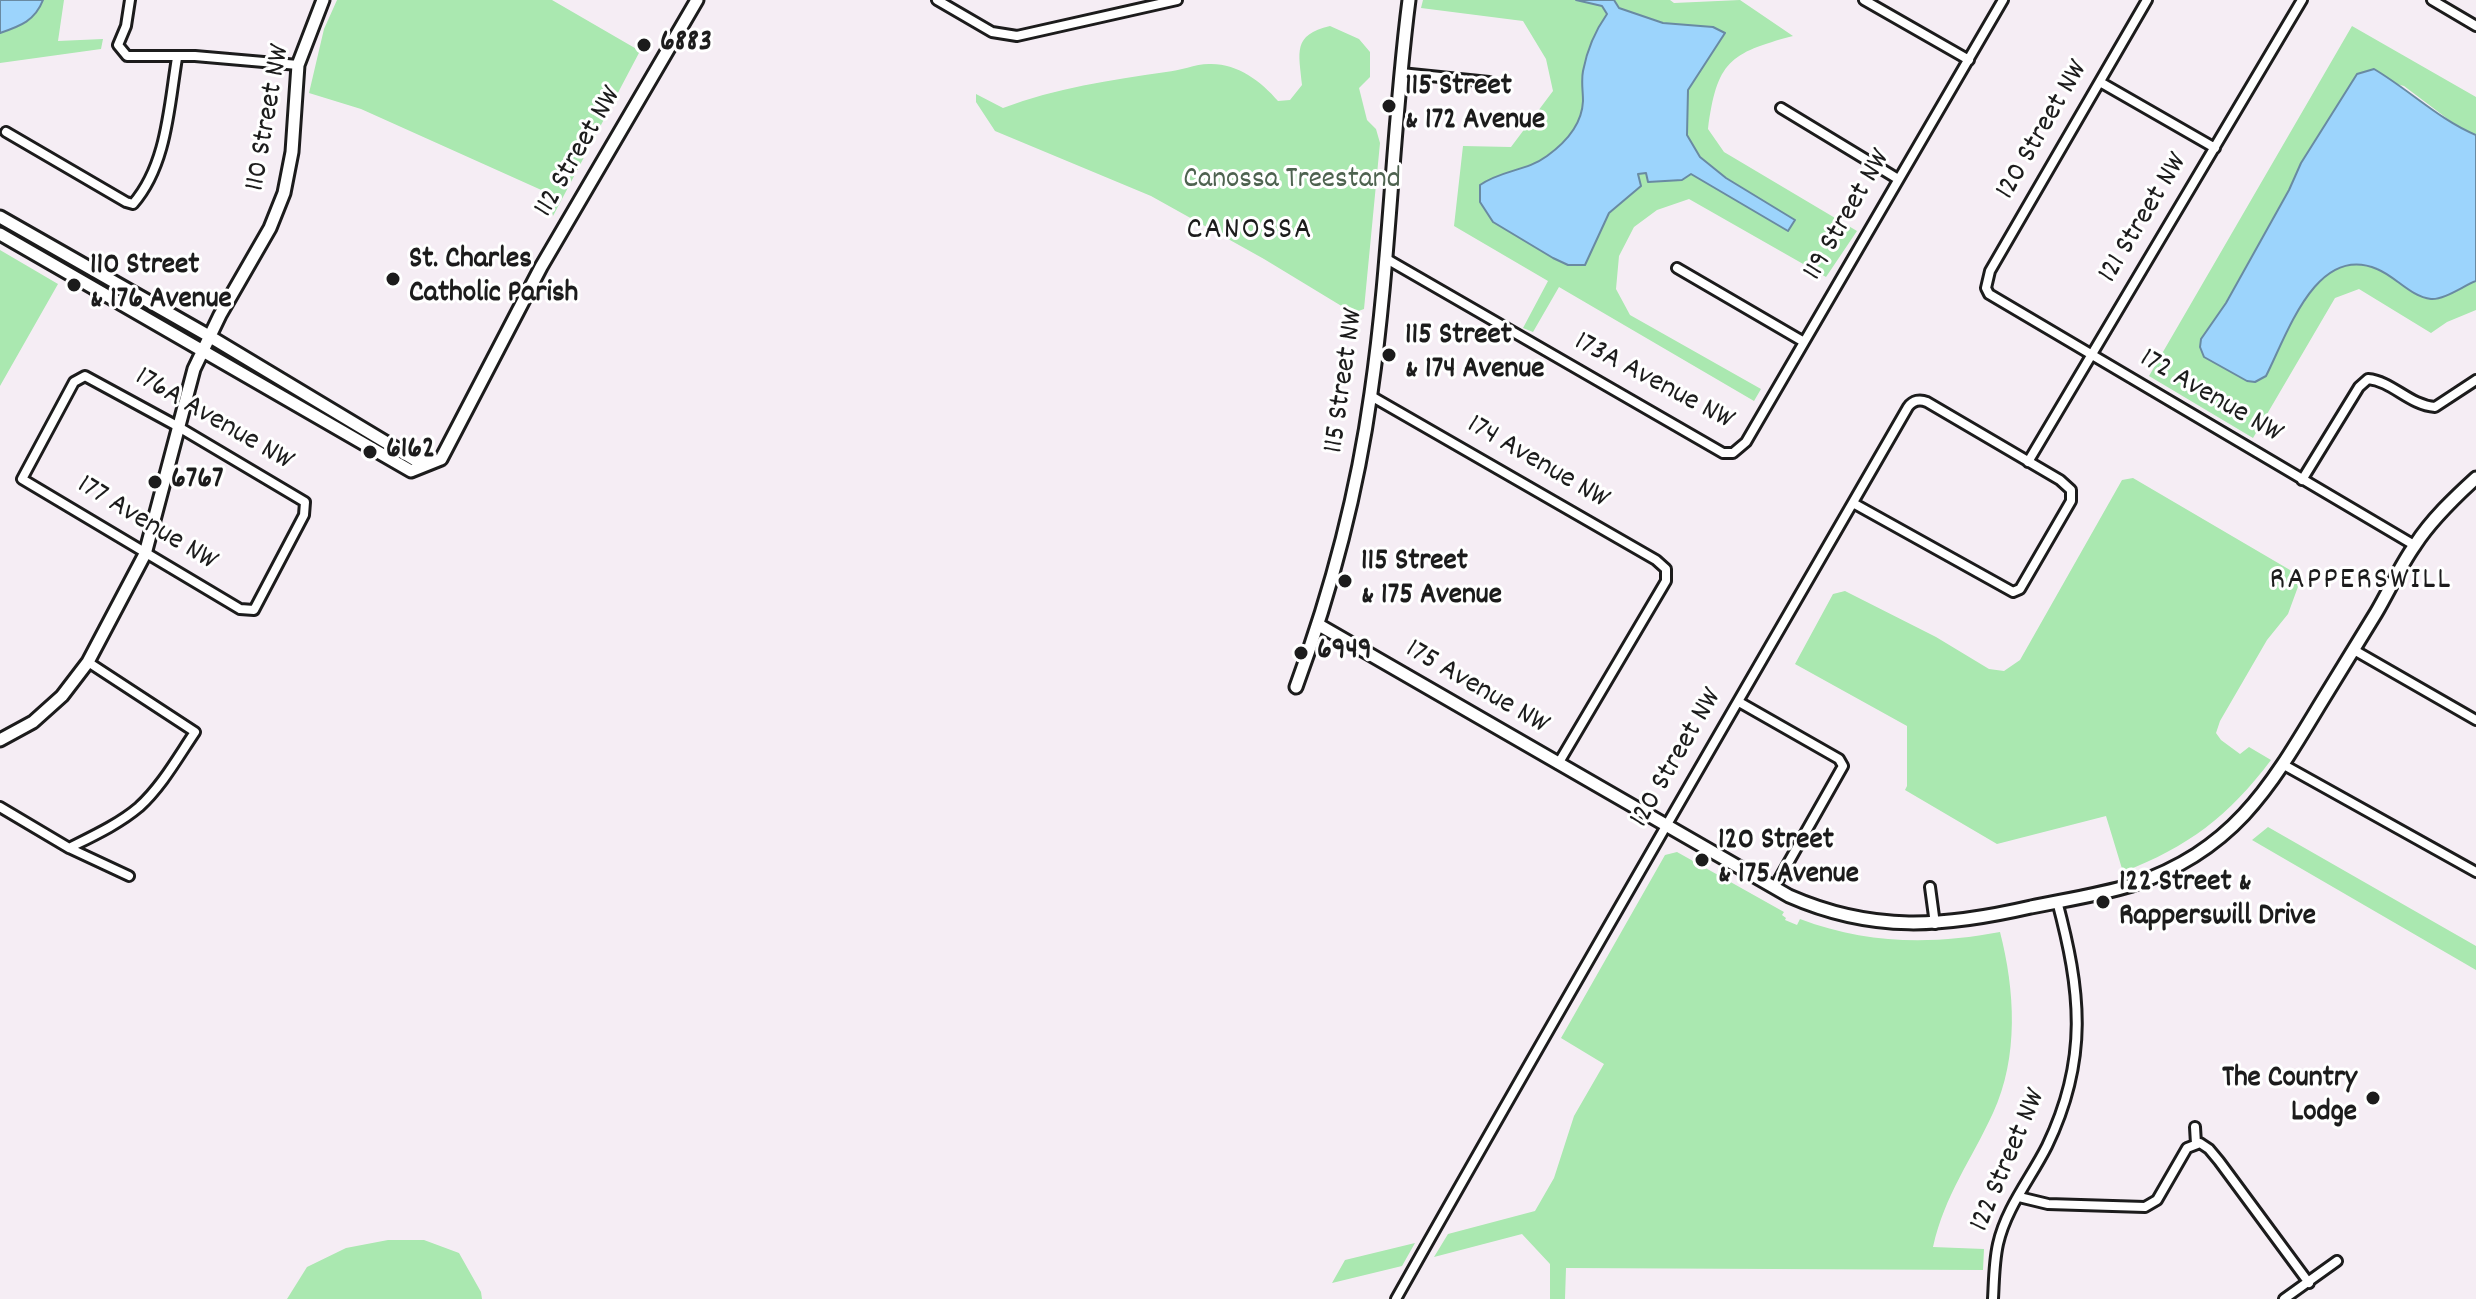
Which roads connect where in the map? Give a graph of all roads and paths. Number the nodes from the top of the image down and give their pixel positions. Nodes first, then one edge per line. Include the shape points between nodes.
1 (130, 0) edge
2 (323, 0) edge
3 (697, 0) edge
4 (937, 0) edge
5 (959, 0) edge
6 (1409, 0) edge
7 (1864, 0) edge
8 (2003, 0) edge
9 (2147, 0) edge
10 (2302, 0) edge
11 (2432, 0) edge
12 (1171, 1) edge
13 (953, 10) junction
14 (2476, 26) edge
15 (177, 58) junction
16 (1969, 60) junction
17 (298, 65) junction
18 (1401, 73) junction
19 (1489, 82) dead end
20 (2100, 82) junction
21 (1781, 108) dead end
22 (6, 132) dead end
23 (2215, 148) junction
24 (1898, 179) junction
25 (0, 217) edge
26 (0, 234) edge
27 (1385, 258) junction
28 (1677, 268) dead end
29 (1986, 288) joint
30 (209, 336) junction
31 (1804, 342) junction
32 (202, 350) junction
33 (2090, 356) junction
34 (2476, 380) edge
35 (1371, 396) junction
36 (177, 426) junction
37 (1733, 453) joint
38 (441, 459) junction
39 (2028, 462) junction
40 (2476, 478) edge
41 (22, 479) joint
42 (2302, 480) junction
43 (1853, 503) junction
44 (2414, 545) junction
45 (145, 554) junction
46 (246, 609) joint
47 (1319, 625) junction
48 (2354, 650) junction
49 (88, 662) junction
50 (1296, 687) dead end
51 (1739, 702) junction
52 (2476, 720) edge
53 (0, 740) edge
54 (1558, 764) junction
55 (2284, 765) junction
56 (0, 807) edge
57 (1666, 826) junction
58 (69, 848) junction
59 (2476, 872) edge
60 (129, 876) dead end
61 (1930, 887) dead end
62 (1774, 888) junction
63 (2057, 901) junction
64 (1935, 924) junction
65 (2195, 1127) dead end
66 (2196, 1144) junction
67 (1484, 1146) junction
68 (1494, 1152) dead end
69 (2019, 1197) junction
70 (2337, 1261) dead end
71 (2309, 1283) junction
72 (1396, 1299) edge
73 (1993, 1299) edge
74 (2284, 1299) edge

1 - 15 street via 118,45 127,56
2 - 17 street, 110 Street NW
3 - 38 street, 112 Street NW via 538,272
4 - 13 street
5 - 13 street
6 - 18 street, 115 Street NW
7 - 16 street
8 - 16 street, 119 Street NW
9 - 20 street, 120 Street NW
10 - 23 street, 121 Street NW
11 - 14 street
12 - 13 street via 1017,36 992,32
15 - 17 street
15 - 22 street via 162,145 133,204
16 - 24 street, 119 Street NW
17 - 30 street, 110 Street NW via 284,193
18 - 19 street
18 - 27 street, 115 Street NW
20 - 23 street
20 - 29 street, 120 Street NW via 1990,271
21 - 24 street
23 - 33 street, 121 Street NW
24 - 31 street, 119 Street NW
25 - 30 street
26 - 32 street
27 - 35 street, 115 Street NW
27 - 37 street, 173A Avenue NW via 1710,446
28 - 31 street
29 - 33 street, 172 Avenue NW via 1995,299
30 - 32 street, 110 Street NW
30 - 38 street via 417,461
31 - 37 street, 119 Street NW via 1746,442
32 - 36 street, 110 Street NW
32 - 38 street via 411,471
33 - 39 street, 121 Street NW
33 - 42 street, 172 Avenue NW
34 - 42 street via 2435,407 2368,379
35 - 47 street, 115 Street NW via 1355,490
35 - 54 street, 174 Avenue NW via 1666,569 1666,581
36 - 41 street, 176A Avenue NW via 85,376 74,382
36 - 45 street, 110 Street NW
36 - 46 street, 176A Avenue NW via 305,502 304,515 254,610
39 - 43 street, 120 Street NW via 1918,400 1910,404
39 - 43 street via 2071,490 2069,505 2020,589 2013,592
40 - 44 street, 175 Avenue NW
41 - 45 street, 177 Avenue NW
42 - 44 street, 172 Avenue NW
43 - 51 street, 120 Street NW
44 - 48 street, 175 Avenue NW
45 - 46 street, 177 Avenue NW
45 - 49 street, 110 Street NW
47 - 50 street, 115 Street NW
47 - 54 street, 175 Avenue NW
48 - 52 street
48 - 55 street, 175 Avenue NW
49 - 53 street, 110 Street NW via 33,722
49 - 58 street via 195,732 139,807
51 - 57 street, 120 Street NW
51 - 62 street via 1843,766
54 - 57 street, 175 Avenue NW
55 - 59 street
55 - 63 street, 175 Avenue NW via 2251,809 2201,851 2132,885
56 - 58 street
57 - 62 street, 175 Avenue NW
57 - 67 street, 120 Street NW
58 - 60 street
61 - 64 street
62 - 64 street, 175 Avenue NW via 1843,916
63 - 64 street, 175 Avenue NW
63 - 69 street, 122 Street NW via 2075,978 2074,1058 2057,1123
65 - 66 street
66 - 69 street via 2187,1148 2157,1200 2145,1207 2048,1204
66 - 71 street via 2214,1155
67 - 68 street
67 - 72 street, 120 Street NW
69 - 73 street, 122 Street NW via 1998,1243
70 - 71 street
71 - 74 street

